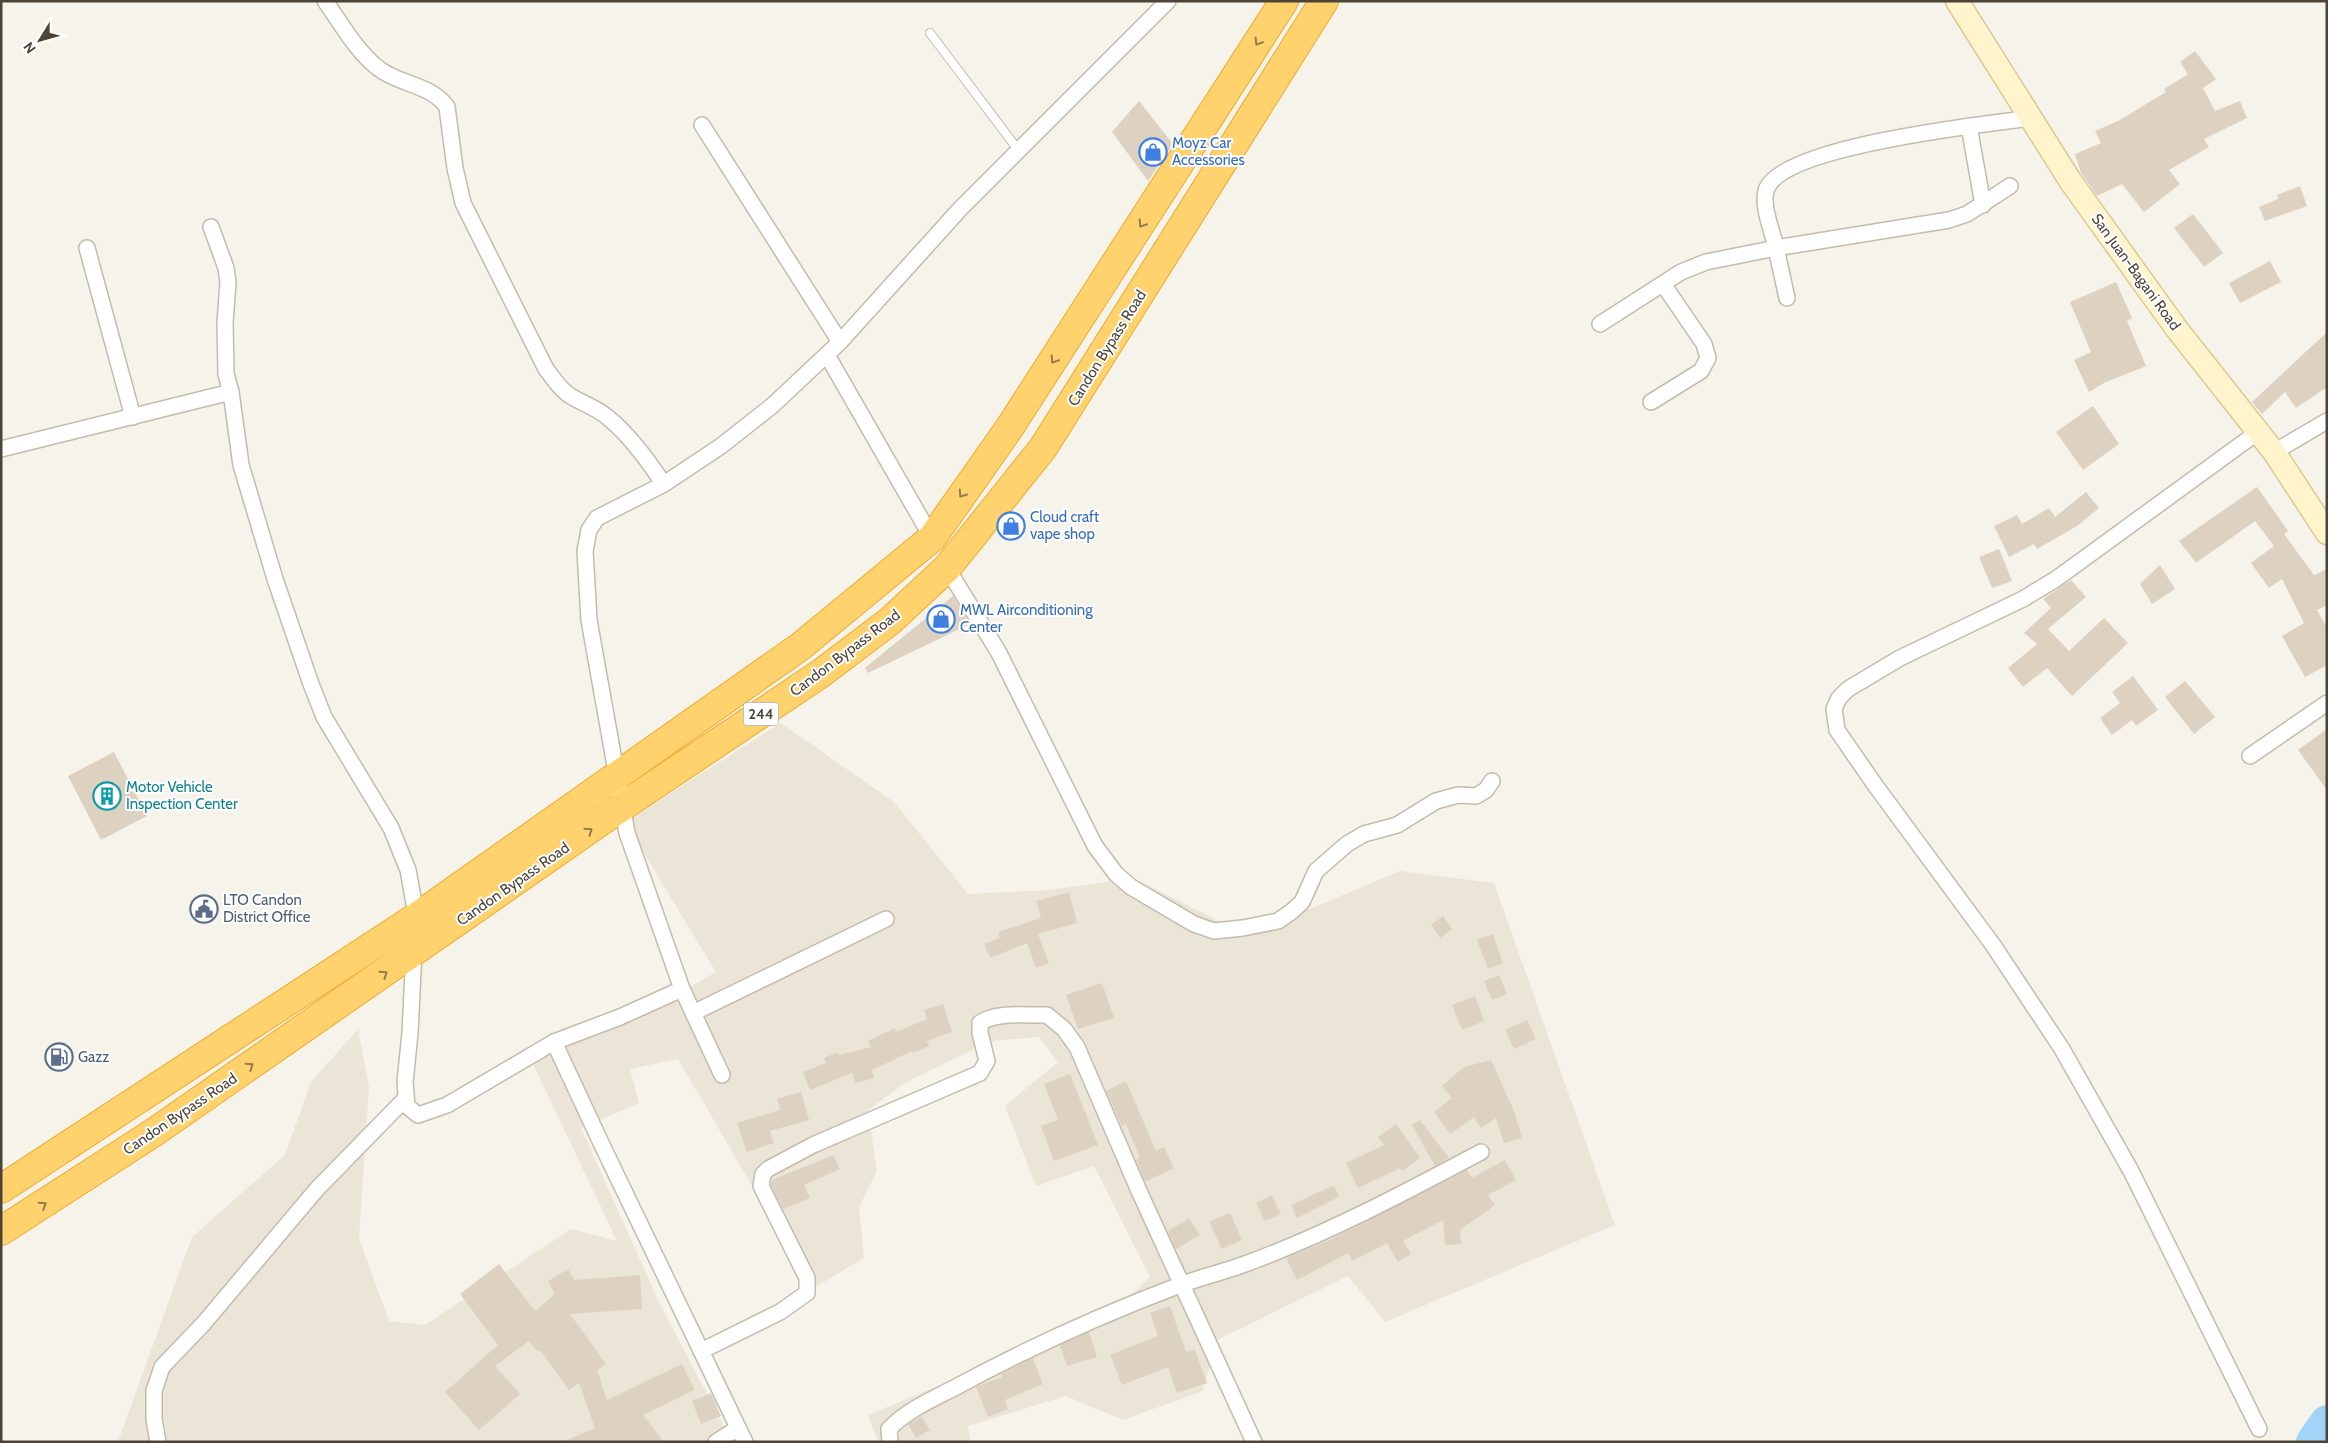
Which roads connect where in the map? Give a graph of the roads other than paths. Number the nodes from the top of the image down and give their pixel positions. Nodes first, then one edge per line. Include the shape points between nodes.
1 (325, 1) edge
2 (1168, 1) edge
3 (1284, 1) edge
4 (1324, 1) edge
5 (1957, 1) edge
6 (930, 32) dead end
7 (2032, 118) junction
8 (702, 125) dead end
9 (1969, 126) junction
10 (1020, 151) junction
11 (2010, 186) dead end
12 (1160, 197) junction
13 (1982, 205) junction
14 (1189, 215) junction
15 (211, 227) dead end
16 (87, 248) dead end
17 (1776, 248) junction
18 (1663, 284) junction
19 (1787, 298) dead end
20 (1600, 324) dead end
21 (840, 342) junction
22 (827, 355) junction
23 (231, 392) junction
24 (1652, 402) dead end
25 (133, 417) junction
26 (2327, 421) edge
27 (2258, 432) junction
28 (1, 449) edge
29 (2274, 452) junction
30 (664, 484) junction
31 (2327, 533) edge
32 (932, 538) junction
33 (947, 568) junction
34 (2327, 703) edge
35 (2250, 756) dead end
36 (617, 774) junction
37 (1492, 781) dead end
38 (623, 806) junction
39 (418, 916) junction
40 (886, 919) dead end
41 (413, 953) junction
42 (682, 989) junction
43 (693, 1013) junction
44 (554, 1042) junction
45 (722, 1074) dead end
46 (405, 1099) junction
47 (1480, 1152) dead end
48 (1, 1189) edge
49 (1, 1231) edge
50 (1181, 1285) junction
51 (701, 1351) junction
52 (738, 1428) junction
53 (2258, 1429) dead end
54 (158, 1442) edge
55 (716, 1442) edge
56 (745, 1442) edge
57 (890, 1442) edge
58 (1254, 1442) edge

1 - 30 street via 376,67 392,78 430,91 444,103 450,118 455,168 463,203 546,369 570,395 589,404 628,436
2 - 10 street
3 -> 12 highway, Candon Bypass Road / 244
4 - 14 highway, Candon Bypass Road / 244
5 - 7 street, San Juan-Bagani Road
6 - 10 lane
7 - 9 street
7 - 27 street, San Juan-Bagani Road via 2071,182 2152,295
8 - 21 street
9 - 13 street
9 - 17 street via 1824,154 1778,175 1768,187 1765,200
10 - 21 street via 960,209
11 - 13 street
12 - 14 highway
12 -> 32 highway, Candon Bypass Road / 244 via 1010,428
13 - 17 street via 1949,220
14 - 33 highway, Candon Bypass Road / 244 via 1043,448
15 - 23 street via 228,282 226,374
16 - 25 street
17 - 18 street via 1706,262
17 - 19 street
18 - 20 street
18 - 24 street via 1704,344 1708,358 1701,371
21 - 22 street
22 - 30 street via 721,446
22 - 32 street
23 - 25 street
23 - 39 street via 241,465 311,684 324,717 391,828 408,870
25 - 28 street
26 - 29 street
27 - 29 street, San Juan-Bagani Road
27 - 53 street via 2056,579 2023,599 1900,658 1848,689 1839,698 1834,717 1837,730 1875,786 1993,945 2062,1049 2131,1171
29 - 31 street, San Juan-Bagani Road
30 - 36 street via 597,518 586,539 589,620
32 - 36 highway, Candon Bypass Road / 244 via 801,646
33 - 37 street via 998,653 1095,846 1116,874 1131,886 1194,924 1214,931 1278,921 1302,902 1316,870 1347,844 1364,834 1397,825 1436,801 1458,795 1476,796
33 - 38 highway, Candon Bypass Road / 244 via 890,621 820,674
34 - 35 street
36 - 38 street
36 - 39 highway, Candon Bypass Road / 244
41 -> 38 highway, Candon Bypass Road / 244
38 - 42 street via 627,833
39 - 41 street
39 - 48 highway, Candon Bypass Road / 244
40 - 43 street
41 - 46 street
49 -> 41 highway, Candon Bypass Road / 244 via 153,1133
42 - 43 street
42 - 44 street
43 - 45 street
44 - 46 street via 428,1114 418,1116 413,1113
44 - 51 street
46 - 54 street via 317,1190 204,1323 162,1367 154,1391
47 - 50 street via 1387,1202 1326,1230 1245,1264
50 - 51 street via 1077,1047 1064,1029 1047,1015 990,1018 980,1023 987,1061 980,1073 814,1145 773,1165 763,1174 761,1186 806,1278 808,1292 780,1312
50 - 57 street via 1075,1328 996,1365 906,1414 889,1429
50 - 58 street
51 - 52 street
52 - 55 street
52 - 56 street

